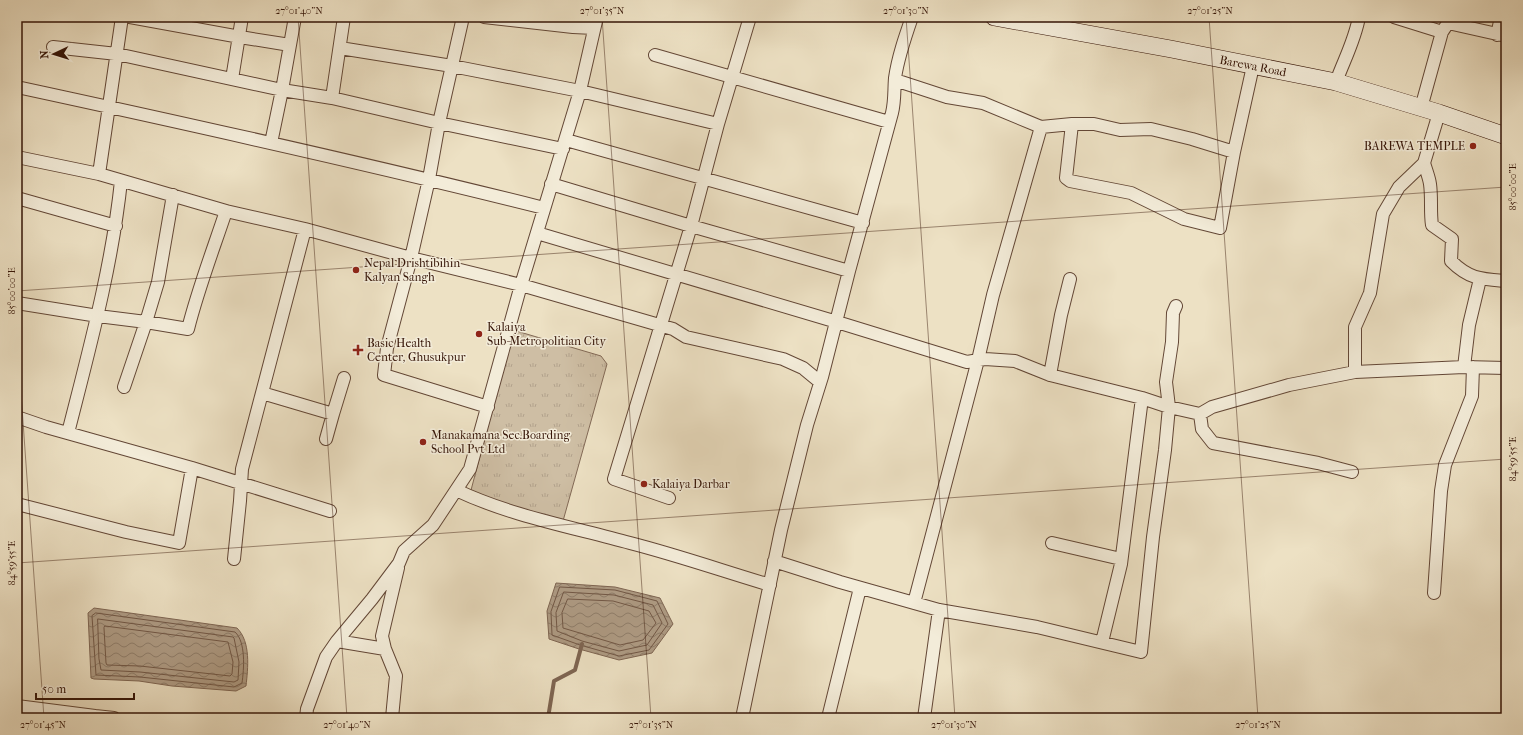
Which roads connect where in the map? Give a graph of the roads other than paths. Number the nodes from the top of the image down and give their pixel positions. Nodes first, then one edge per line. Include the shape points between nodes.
1 (122, 17) edge
2 (130, 17) edge
3 (242, 17) edge
4 (295, 17) edge
5 (344, 17) edge
6 (463, 17) edge
7 (484, 17) edge
8 (750, 17) edge
9 (912, 17) edge
10 (994, 17) edge
11 (1359, 17) edge
12 (1394, 17) edge
13 (1501, 17) edge
14 (595, 22) edge
15 (1446, 24) edge
16 (1502, 36) edge
17 (240, 37) junction
18 (290, 44) junction
19 (53, 47) dead end
20 (340, 48) junction
21 (117, 54) junction
22 (655, 55) dead end
23 (452, 66) junction
24 (1253, 66) junction
25 (732, 77) junction
26 (232, 79) junction
27 (895, 80) junction
28 (1336, 82) junction
29 (17, 87) edge
30 (282, 90) junction
31 (580, 91) junction
32 (332, 98) junction
33 (109, 107) junction
34 (1421, 108) junction
35 (1438, 113) junction
36 (889, 122) junction
37 (439, 123) junction
38 (718, 124) junction
39 (1072, 124) junction
40 (1041, 127) junction
41 (1506, 136) edge
42 (270, 143) junction
43 (564, 144) junction
44 (1234, 152) junction
45 (17, 157) edge
46 (1424, 163) junction
47 (99, 174) junction
48 (703, 178) junction
49 (429, 180) junction
50 (122, 181) junction
51 (551, 184) junction
52 (173, 195) junction
53 (17, 198) edge
54 (544, 208) junction
55 (226, 211) junction
56 (863, 223) junction
57 (116, 226) junction
58 (691, 226) junction
59 (305, 228) junction
60 (537, 233) junction
61 (411, 258) junction
62 (849, 271) junction
63 (676, 275) junction
64 (1070, 279) dead end
65 (1480, 279) junction
66 (1506, 281) edge
67 (521, 285) junction
68 (17, 303) edge
69 (1176, 306) dead end
70 (98, 316) junction
71 (146, 322) junction
72 (837, 322) junction
73 (660, 326) junction
74 (978, 360) junction
75 (1469, 367) junction
76 (1506, 368) edge
77 (1354, 372) junction
78 (1050, 375) junction
79 (344, 378) dead end
80 (820, 382) junction
81 (124, 387) dead end
82 (262, 392) junction
83 (1142, 398) junction
84 (1169, 407) junction
85 (488, 408) junction
86 (333, 414) junction
87 (1200, 414) junction
88 (17, 417) edge
89 (68, 433) junction
90 (326, 440) dead end
91 (192, 468) junction
92 (1352, 472) dead end
93 (241, 483) junction
94 (456, 490) junction
95 (669, 498) dead end
96 (17, 504) edge
97 (330, 511) dead end
98 (1052, 543) dead end
99 (234, 558) dead end
100 (1121, 559) junction
101 (774, 561) junction
102 (399, 563) junction
103 (770, 585) junction
104 (860, 588) junction
105 (1434, 593) dead end
106 (914, 603) junction
107 (939, 610) junction
108 (337, 641) junction
109 (1102, 642) junction
110 (385, 649) junction
111 (17, 706) edge
112 (95, 717) edge
113 (114, 718) edge
114 (306, 718) edge
115 (392, 718) edge
116 (742, 718) edge
117 (828, 718) edge
118 (924, 718) edge

1 - 21 street
2 - 17 street
3 - 17 street
4 - 18 street
5 - 20 street
6 - 23 street
7 - 14 street via 573,28
8 - 25 street
9 - 27 street via 902,46
10 - 24 main road, Barewa Road
11 - 28 street via 1356,34
12 - 15 street
13 - 16 street
14 - 31 street
15 - 16 street
15 - 34 street
17 - 18 street
17 - 26 street
18 - 30 street
19 - 21 street
20 - 23 street
20 - 32 street
21 - 26 street
21 - 33 street
22 - 25 street
23 - 31 street
23 - 37 street
24 - 28 main road, Barewa Road
24 - 44 street
25 - 36 street
25 - 38 street
26 - 30 street
27 - 36 street via 895,102
27 - 40 street via 947,97 983,103
28 - 34 main road, Barewa Road
29 - 33 street
30 - 32 street
30 - 42 street
31 - 38 street
31 - 43 street
32 - 37 street
33 - 42 street
33 - 47 street
34 - 35 main road, Barewa Road
35 - 41 main road, Barewa Road
35 - 46 street
36 - 56 street
37 - 43 street
37 - 49 street
38 - 48 street
39 - 40 street
39 - 44 street via 1094,124 1120,130 1151,129
39 - 44 street via 1066,178 1070,181 1131,193 1184,219 1220,228
40 - 74 street via 993,295
42 - 49 street
43 - 48 street
43 - 51 street
45 - 47 street
46 - 65 street via 1430,183 1432,225 1452,239 1451,261 1462,271
46 - 77 street via 1400,187 1384,214 1370,294 1355,327
47 - 50 street
48 - 56 street
48 - 58 street
49 - 54 street
49 - 61 street
50 - 52 street
50 - 57 street
51 - 54 street
51 - 58 street
52 - 55 street
52 - 71 street via 158,282
53 - 57 street
54 - 60 street
55 - 59 street
55 - 71 street via 205,275 196,294 188,329
56 - 62 street
57 - 70 street
58 - 62 street
58 - 63 street
59 - 61 street
59 - 82 street
60 - 63 street
60 - 67 street
61 - 67 street
61 - 85 street via 387,348 384,375
62 - 72 street
63 - 72 street
63 - 73 street
64 - 78 street
65 - 66 street
65 - 75 street via 1470,325
67 - 73 street
67 - 85 street
68 - 70 street
69 - 84 street via 1166,382
70 - 71 street
70 - 89 street
71 - 81 street
72 - 74 street via 966,362
72 - 80 street
73 - 80 street via 674,329 686,337 783,359 803,368
73 - 95 street via 614,479
74 - 78 street via 1015,361
74 - 106 street
75 - 76 street
75 - 77 street
75 - 105 street via 1472,396 1445,465
77 - 87 street via 1289,385 1212,407
78 - 83 street
79 - 86 street
80 - 101 street via 806,425
82 - 86 street
82 - 93 street via 242,469
83 - 84 street
83 - 100 street
84 - 87 street
84 - 109 street via 1141,652
85 - 94 street via 470,469
86 - 90 street
87 - 92 street via 1202,429 1213,443
88 - 89 street
89 - 91 street
91 - 93 street
91 - 96 street via 179,543
93 - 97 street
93 - 99 street
94 - 102 street via 433,525 404,551
94 - 103 street via 480,501 552,523 632,543
98 - 100 street
100 - 109 street
101 - 103 street
101 - 104 street
102 - 108 street
102 - 110 street via 382,636
103 - 116 street
104 - 106 street
104 - 117 street
106 - 107 street
107 - 109 street via 1037,627
107 - 118 street
108 - 110 street
108 - 114 street via 326,657
110 - 115 street via 396,676
111 - 112 street
112 - 113 street

